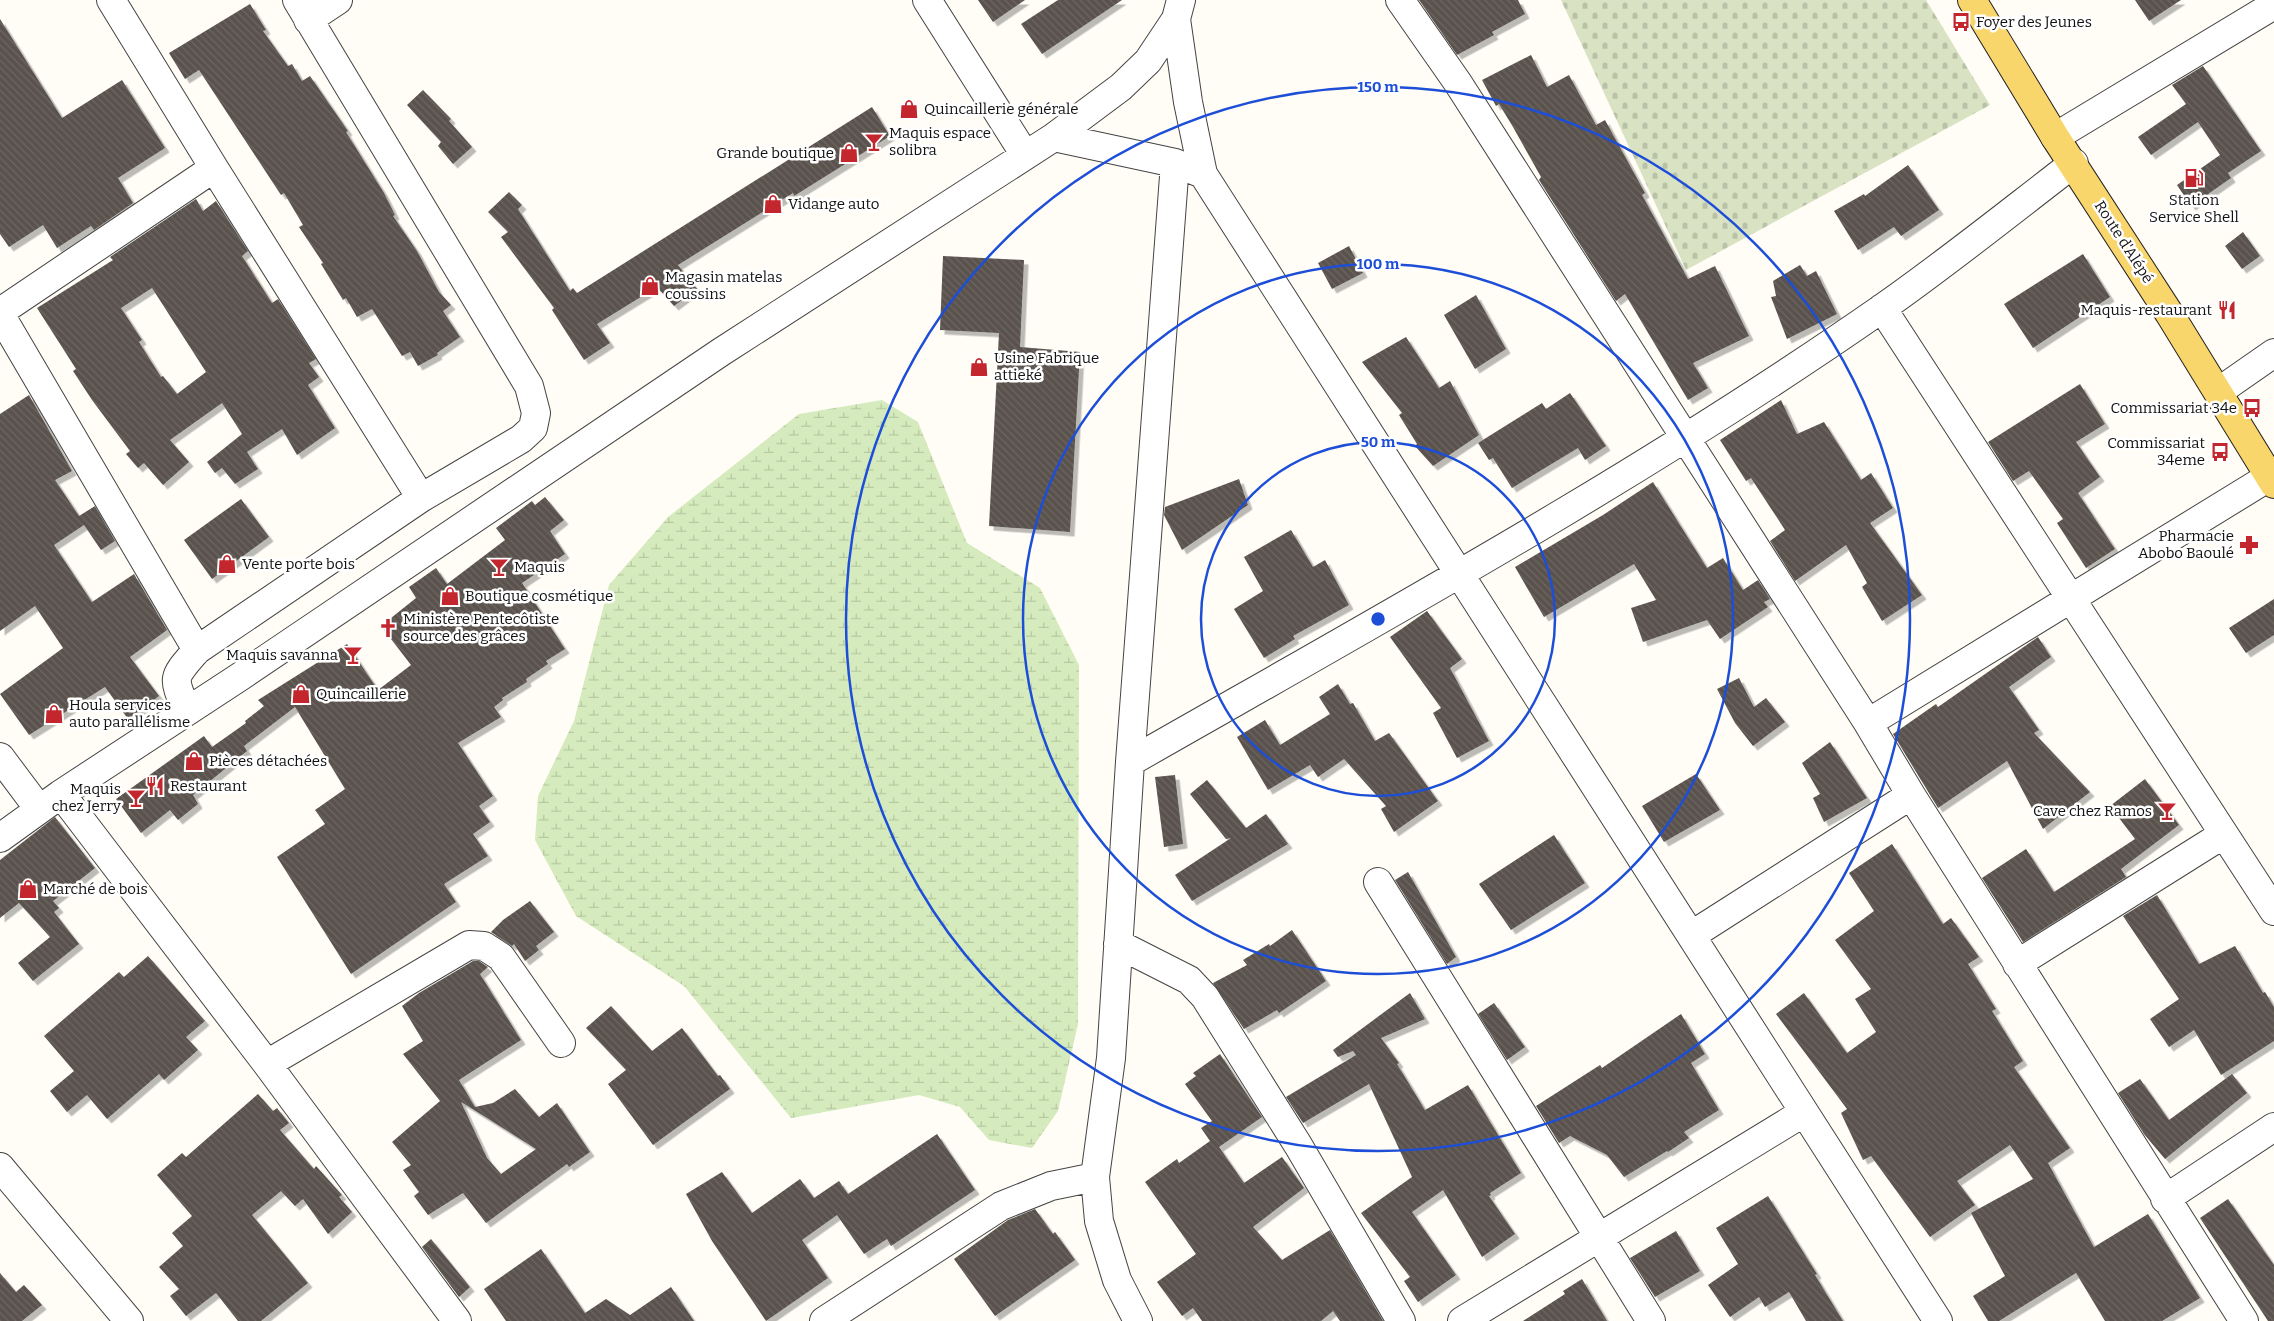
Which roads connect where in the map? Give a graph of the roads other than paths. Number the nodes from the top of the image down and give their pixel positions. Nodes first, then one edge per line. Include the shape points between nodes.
1 (111, 0) edge
2 (338, 0) edge
3 (927, 0) edge
4 (1400, 0) edge
5 (1972, 0) edge
6 (1181, 5) edge
7 (2274, 5) edge
8 (303, 10) edge
9 (1054, 137) junction
10 (2055, 137) junction
11 (1025, 155) junction
12 (1175, 163) junction
13 (2074, 163) junction
14 (214, 168) junction
15 (1203, 174) junction
16 (1882, 308) junction
17 (0, 313) edge
18 (2274, 353) edge
19 (2218, 392) junction
20 (1685, 438) junction
21 (2272, 480) edge
22 (422, 498) junction
23 (1460, 573) junction
24 (2071, 597) junction
25 (197, 650) junction
26 (187, 711) junction
27 (1868, 723) junction
28 (0, 757) edge
29 (1130, 762) junction
30 (1911, 795) junction
31 (50, 802) junction
32 (2224, 834) junction
33 (0, 838) edge
34 (1378, 882) dead end
35 (2274, 911) edge
36 (1692, 935) junction
37 (1118, 944) junction
38 (2017, 964) junction
39 (561, 1044) dead end
40 (266, 1064) junction
41 (1804, 1113) junction
42 (2274, 1127) edge
43 (0, 1166) edge
44 (1095, 1178) junction
45 (2165, 1199) junction
46 (1599, 1239) junction
47 (129, 1321) edge
48 (457, 1321) edge
49 (824, 1321) edge
50 (1138, 1321) edge
51 (1401, 1321) edge
52 (1462, 1321) edge
53 (1651, 1321) edge
54 (1938, 1321) edge
55 (2244, 1321) edge

1 - 14 street
2 - 8 street
3 - 11 street
4 - 20 street via 1458,83
5 - 10 main road, Route d'Alépé
6 - 9 street via 1148,62 1121,87
6 - 15 street via 1188,102
7 - 10 street
8 - 22 street via 528,386 536,413 533,428 521,439
9 - 11 street
9 - 12 street
10 - 13 main road, Route d'Alépé
11 - 26 street via 721,352
12 - 15 street
12 - 29 street
13 - 16 street
13 - 19 main road, Route d'Alépé
14 - 17 street
14 - 22 street
15 - 23 street
16 - 20 street
16 - 24 street
17 - 25 street
18 - 19 street
19 - 21 main road, Route d'Alépé
20 - 23 street
20 - 27 street
21 - 24 street
22 - 25 street
23 - 29 street
23 - 36 street
24 - 27 street
24 - 32 street
25 - 26 street via 179,671 176,684
26 - 31 street
27 - 30 street
28 - 31 street
29 - 37 street
30 - 36 street
30 - 38 street
31 - 33 street
31 - 40 street
32 - 35 street
32 - 38 street
34 - 46 street
36 - 41 street
37 - 44 street via 1111,1058
37 - 51 street via 1189,980 1205,997 1298,1145
38 - 45 street
39 - 40 street via 500,958 484,946 469,945
40 - 48 street
41 - 46 street
41 - 54 street
42 - 45 street
43 - 47 street
44 - 49 street via 1051,1186 1001,1206
44 - 50 street via 1099,1221 1117,1280
45 - 55 street
46 - 52 street
46 - 53 street

